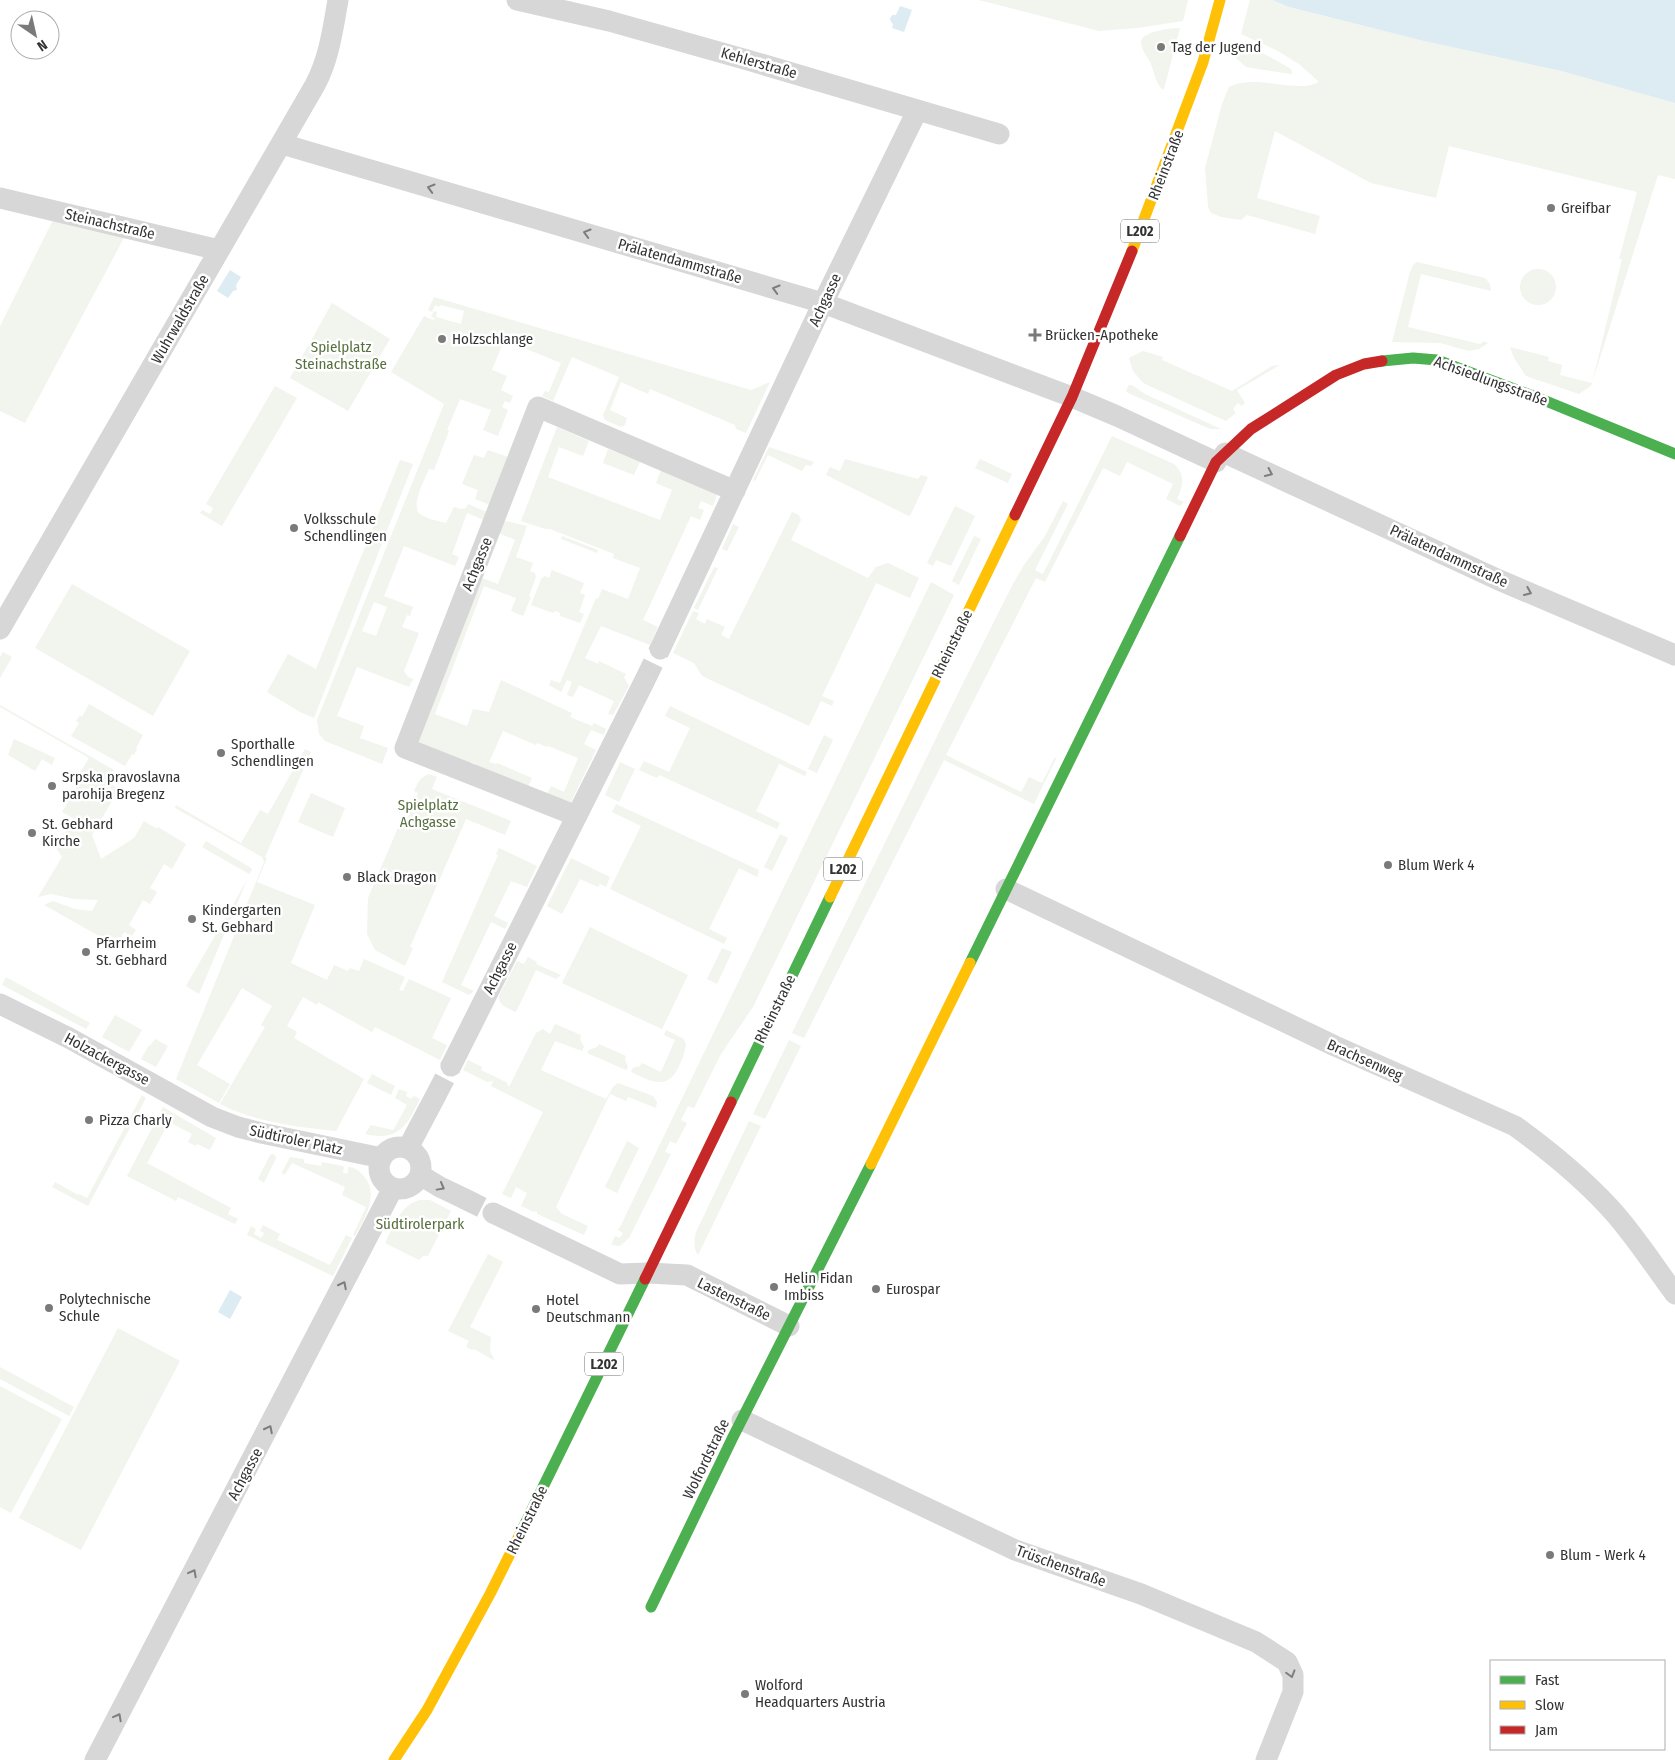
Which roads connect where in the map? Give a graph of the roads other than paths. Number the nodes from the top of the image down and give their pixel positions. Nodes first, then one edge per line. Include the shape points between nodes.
1 (338, 0) edge
2 (516, 0) edge
3 (1220, 0) edge
4 (917, 110) junction
5 (999, 134) dead end
6 (282, 144) junction
7 (0, 198) edge
8 (219, 250) junction
9 (823, 303) junction
10 (1072, 397) junction
11 (1675, 454) edge
12 (1220, 457) junction
13 (735, 491) junction
14 (0, 629) edge
15 (660, 649) tunnel mouth
16 (1675, 655) edge
17 (644, 682) tunnel mouth
18 (577, 816) junction
19 (1006, 889) junction
20 (0, 1004) edge
21 (451, 1066) tunnel mouth
22 (435, 1097) tunnel mouth
23 (212, 1117) joint
24 (408, 1148) junction
25 (382, 1158) junction
26 (420, 1175) junction
27 (393, 1188) junction
28 (463, 1198) tunnel mouth
29 (496, 1214) tunnel mouth
30 (648, 1273) junction
31 (1675, 1294) edge
32 (789, 1326) junction
33 (742, 1420) junction
34 (651, 1606) dead end
35 (96, 1760) edge
36 (394, 1760) edge
37 (1266, 1760) edge

1 - 6 street, Wuhrwaldstraße via 323,71
2 - 4 street, Kehlerstraße via 637,29
3 - 10 main road, Rheinstraße / L202 via 1180,126
4 - 5 street, Kehlerstraße
4 - 9 street, Achgasse
6 - 8 street, Wuhrwaldstraße
9 -> 6 street, Prälatendammstraße
7 - 8 street, Steinachstraße
8 - 14 street, Wuhrwaldstraße
9 - 10 street, Prälatendammstraße
9 - 13 street, Achgasse
10 - 12 street
10 - 30 main road, Rheinstraße / L202
11 - 12 main road, Achsiedlungsstraße via 1437,360 1414,358 1376,361 1336,375 1251,429
12 -> 16 street, Prälatendammstraße
12 - 19 main road
13 - 15 street, Achgasse
13 - 18 street, Achgasse via 538,407 405,748
17 - 18 street, Achgasse
18 - 21 street, Achgasse
19 - 31 street, Brachsenweg via 1335,1046 1515,1126 1582,1180 1609,1207
19 - 32 main road
20 - 23 street, Holzackergasse
22 - 24 street
23 - 25 street, Südtiroler Platz via 261,1133
24 - 25 street via 396,1147
24 - 26 street via 418,1156
25 - 27 street via 382,1179
26 - 27 street via 406,1188
26 -> 28 street
35 -> 27 street, Achgasse
29 - 30 street via 620,1274
30 - 32 street, Lastenstraße via 687,1275
30 - 36 main road, Rheinstraße / L202 via 465,1642
32 - 33 main road, Wolfordstraße
33 - 34 main road, Wolfordstraße
33 -> 37 street, Trüschenstraße via 1015,1550 1141,1594 1256,1642 1287,1662 1293,1675 1293,1692

